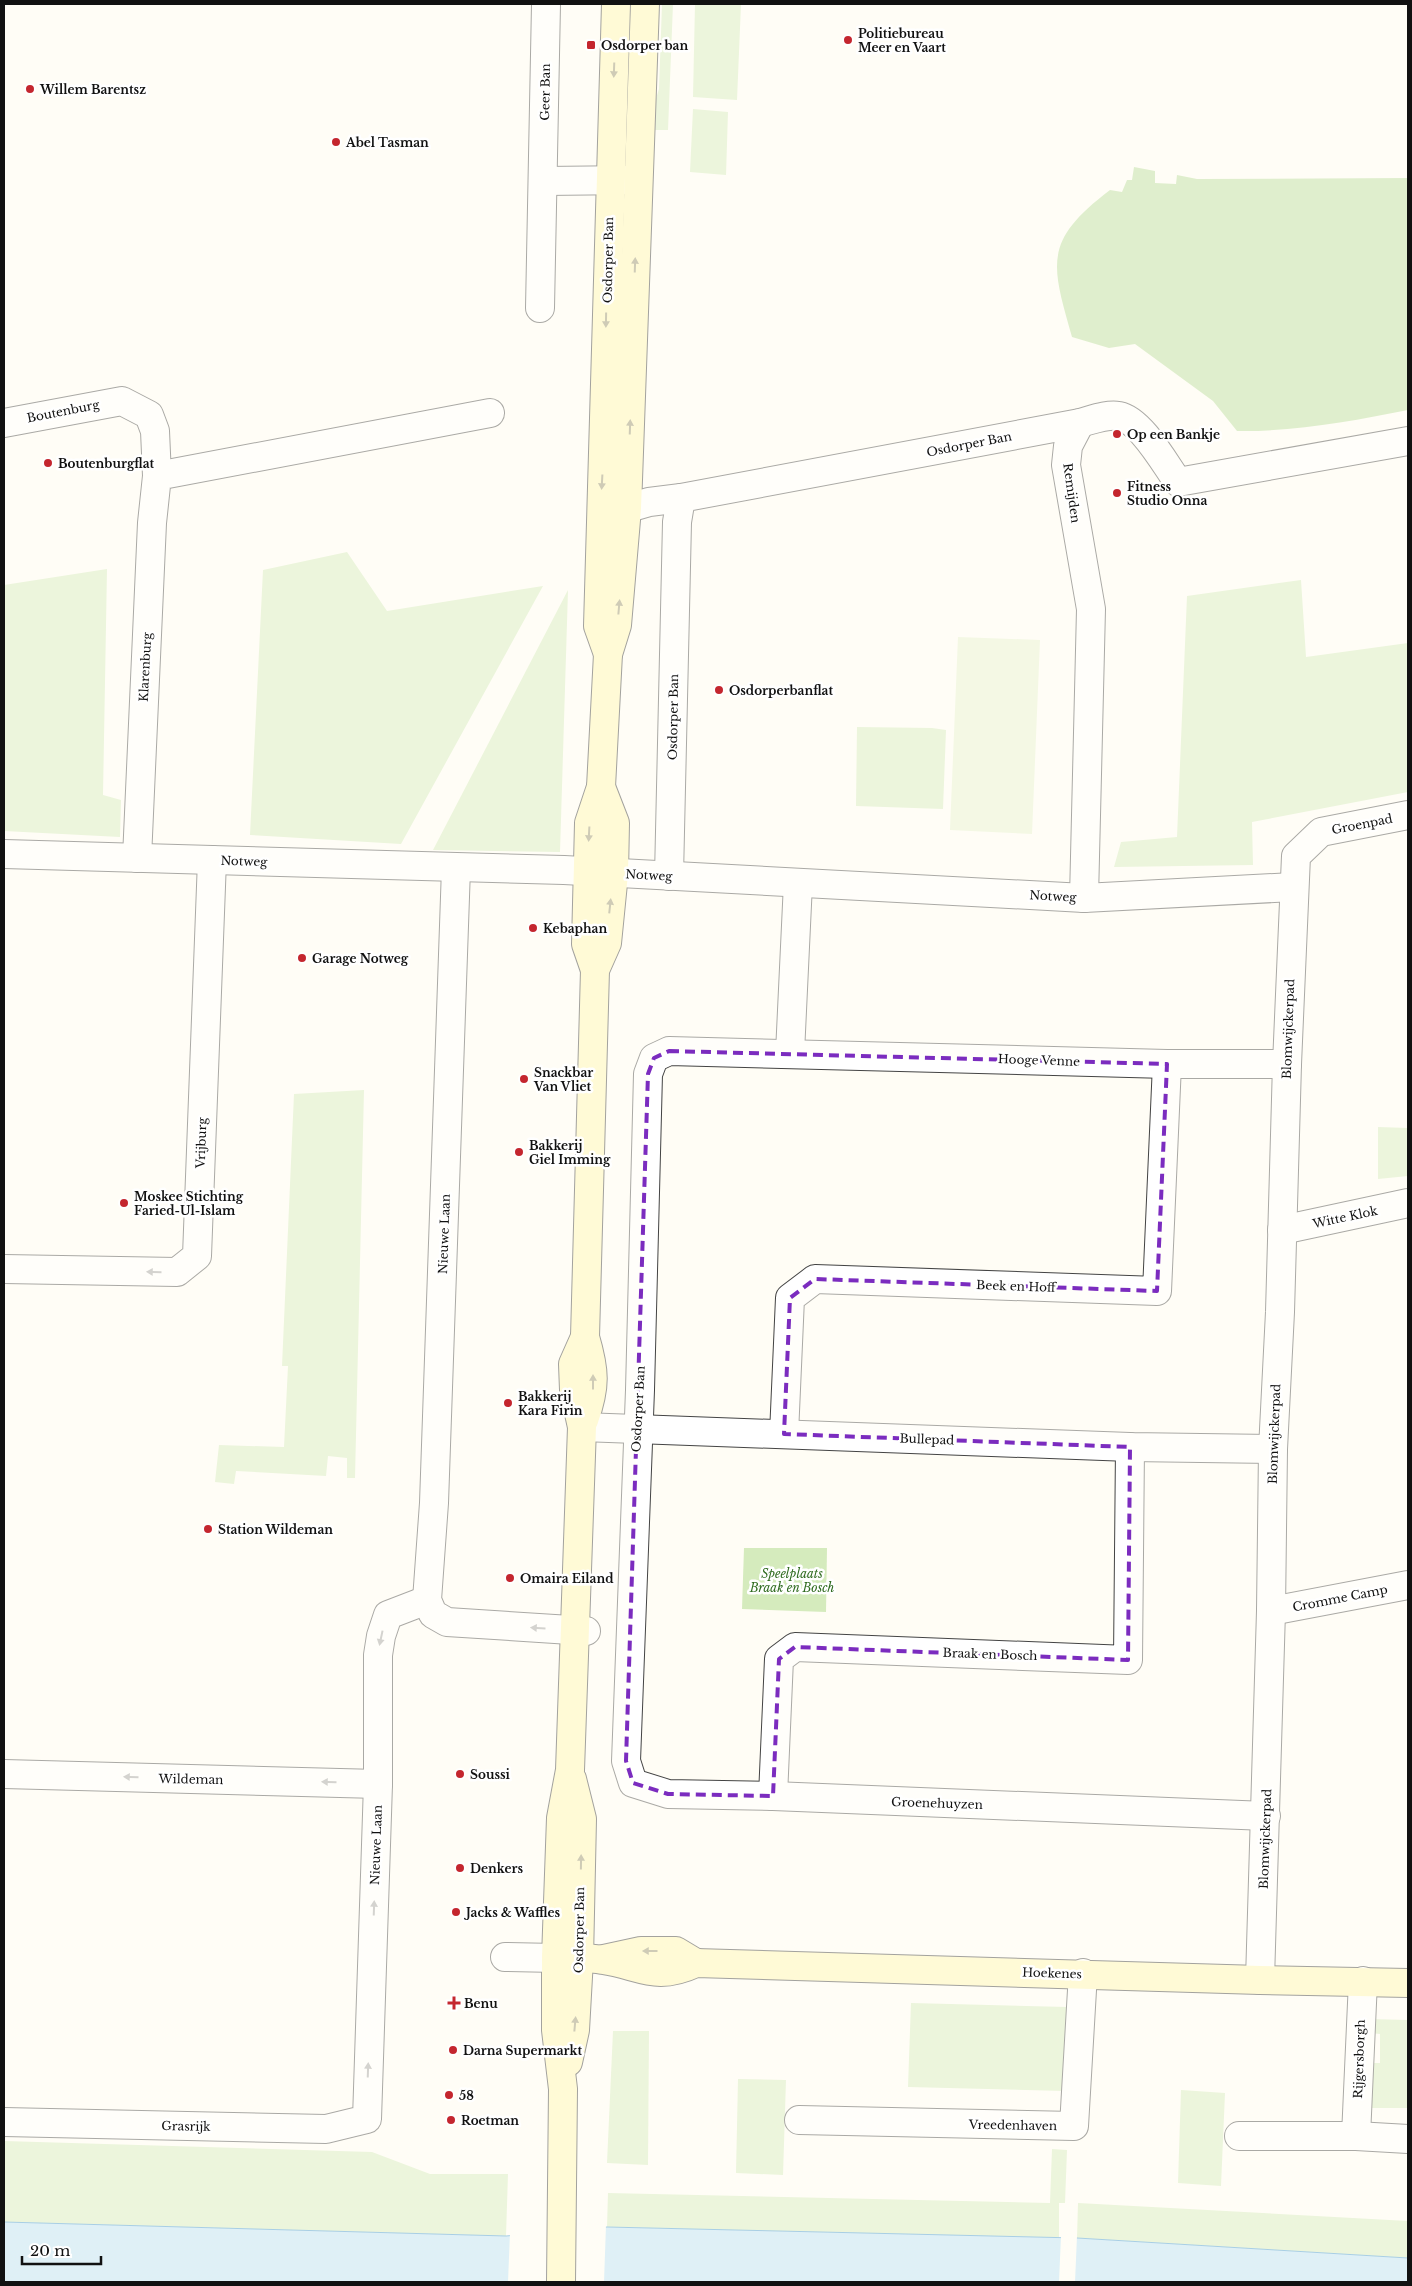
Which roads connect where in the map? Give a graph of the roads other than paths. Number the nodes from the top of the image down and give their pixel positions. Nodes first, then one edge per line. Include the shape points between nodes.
1 (546, 4) edge
2 (616, 4) edge
3 (646, 4) edge
4 (638, 180) junction
5 (544, 181) junction
6 (610, 181) junction
7 (540, 308) dead end
8 (122, 401) joint
9 (490, 413) dead end
10 (4, 423) edge
11 (1080, 423) junction
12 (1408, 441) edge
13 (157, 476) junction
14 (681, 498) junction
15 (627, 508) junction
16 (600, 516) junction
17 (608, 654) junction
18 (601, 787) junction
19 (1408, 815) edge
20 (4, 854) edge
21 (1296, 856) joint
22 (136, 858) junction
23 (212, 860) junction
24 (456, 868) junction
25 (587, 872) junction
26 (614, 873) junction
27 (669, 876) junction
28 (798, 883) junction
29 (1293, 887) junction
30 (1084, 898) junction
31 (595, 970) junction
32 (790, 1053) junction
33 (654, 1058) joint
34 (1167, 1064) junction
35 (1287, 1064) junction
36 (1408, 1204) edge
37 (1282, 1230) junction
38 (4, 1269) edge
39 (582, 1426) junction
40 (637, 1428) junction
41 (784, 1434) junction
42 (1130, 1447) junction
43 (1273, 1449) junction
44 (1408, 1585) edge
45 (427, 1600) junction
46 (1271, 1611) junction
47 (581, 1630) junction
48 (626, 1761) joint
49 (4, 1774) edge
50 (378, 1784) junction
51 (773, 1796) junction
52 (1266, 1816) junction
53 (505, 1956) dead end
54 (579, 1959) junction
55 (1083, 1973) junction
56 (1260, 1980) junction
57 (1363, 1981) junction
58 (1408, 1982) edge
59 (367, 2119) joint
60 (799, 2120) dead end
61 (4, 2122) edge
62 (1239, 2136) dead end
63 (1356, 2136) junction
64 (1408, 2139) edge
65 (561, 2282) edge

1 - 5 street, Geer Ban
2 -> 6 street, Osdorper Ban
3 - 4 street, Osdorper Ban
4 - 6 street
15 -> 4 street, Osdorper Ban
5 - 6 street
5 - 7 street, Geer Ban
6 -> 16 street, Osdorper Ban
8 - 10 street, Boutenburg
8 - 13 street, Klarenburg via 149,415 155,432
9 - 13 street
11 - 12 street via 1098,417 1119,416 1137,425 1178,482
11 - 14 street, Osdorper Ban
11 - 30 street, Remijden via 1068,446 1066,465 1091,609
13 - 22 street, Klarenburg
14 - 15 street, Osdorper Ban
14 - 27 street, Osdorper Ban via 677,522
15 - 16 street, Osdorper Ban
17 -> 15 street, Osdorper Ban via 617,625
16 - 17 street, Osdorper Ban via 598,626
17 - 18 street, Osdorper Ban
18 -> 25 street, Osdorper Ban via 589,823
18 - 26 street, Osdorper Ban via 615,823
19 - 21 street, Groenpad via 1321,832
20 - 22 street, Notweg
21 - 29 street, Blomwijckerpad
22 - 23 street, Notweg
23 - 24 street, Notweg
23 -> 38 street, Vrijburg via 197,1256 177,1272
24 - 25 street, Notweg
24 - 45 street, Nieuwe Laan via 434,1503
25 - 26 street, Notweg
25 - 31 street, Osdorper Ban via 586,944
26 - 27 street, Notweg
31 -> 26 street, Osdorper Ban via 607,943
27 - 28 street, Notweg
28 - 30 street, Notweg
28 - 32 street
29 - 30 street, Notweg
29 - 35 street, Blomwijckerpad
31 - 39 street, Osdorper Ban via 585,1336 593,1364 593,1394
32 - 33 street, Hooge Venne via 669,1051
32 - 34 street, Hooge Venne
33 - 40 street, Osdorper Ban via 648,1074
34 - 35 street, Hooge Venne
34 - 41 street, Beek en Hoff via 1157,1291 815,1279 790,1298
35 - 37 street, Blomwijckerpad
36 - 37 street, Witte Klok
37 - 43 street, Blomwijckerpad
39 - 40 street, Bullepad
39 - 47 street, Osdorper Ban
40 - 41 street, Bullepad
40 - 48 street, Osdorper Ban
41 - 42 street, Bullepad
42 - 43 street, Bullepad
42 - 51 street, Braak en Bosch via 1128,1660 795,1647 780,1659
43 - 46 street, Blomwijckerpad
44 - 46 street, Cromme Camp
47 -> 45 street via 447,1622 432,1614
45 -> 50 street, Nieuwe Laan via 388,1615 380,1636
46 - 52 street, Blomwijckerpad
47 - 54 street, Osdorper Ban via 570,1770 560,1818
48 - 51 street, Groenehuyzen via 633,1783 650,1790 668,1794
50 -> 49 street, Wildeman
59 -> 50 street, Nieuwe Laan
51 - 52 street, Groenehuyzen
52 - 56 street, Blomwijckerpad
53 - 54 street, Osdorper Ban
54 - 55 street, Hoekenes via 662,1972 678,1971 696,1962
54 - 65 street, Osdorper Ban via 556,2030 563,2089
55 - 56 street, Hoekenes
55 - 60 street, Vreedenhaven via 1074,2126
56 - 57 street, Hoekenes
57 - 58 street, Hoekenes
57 - 63 street, Rijgersborgh
59 - 61 street, Grasrijk via 326,2129
62 - 63 street
63 - 64 street

